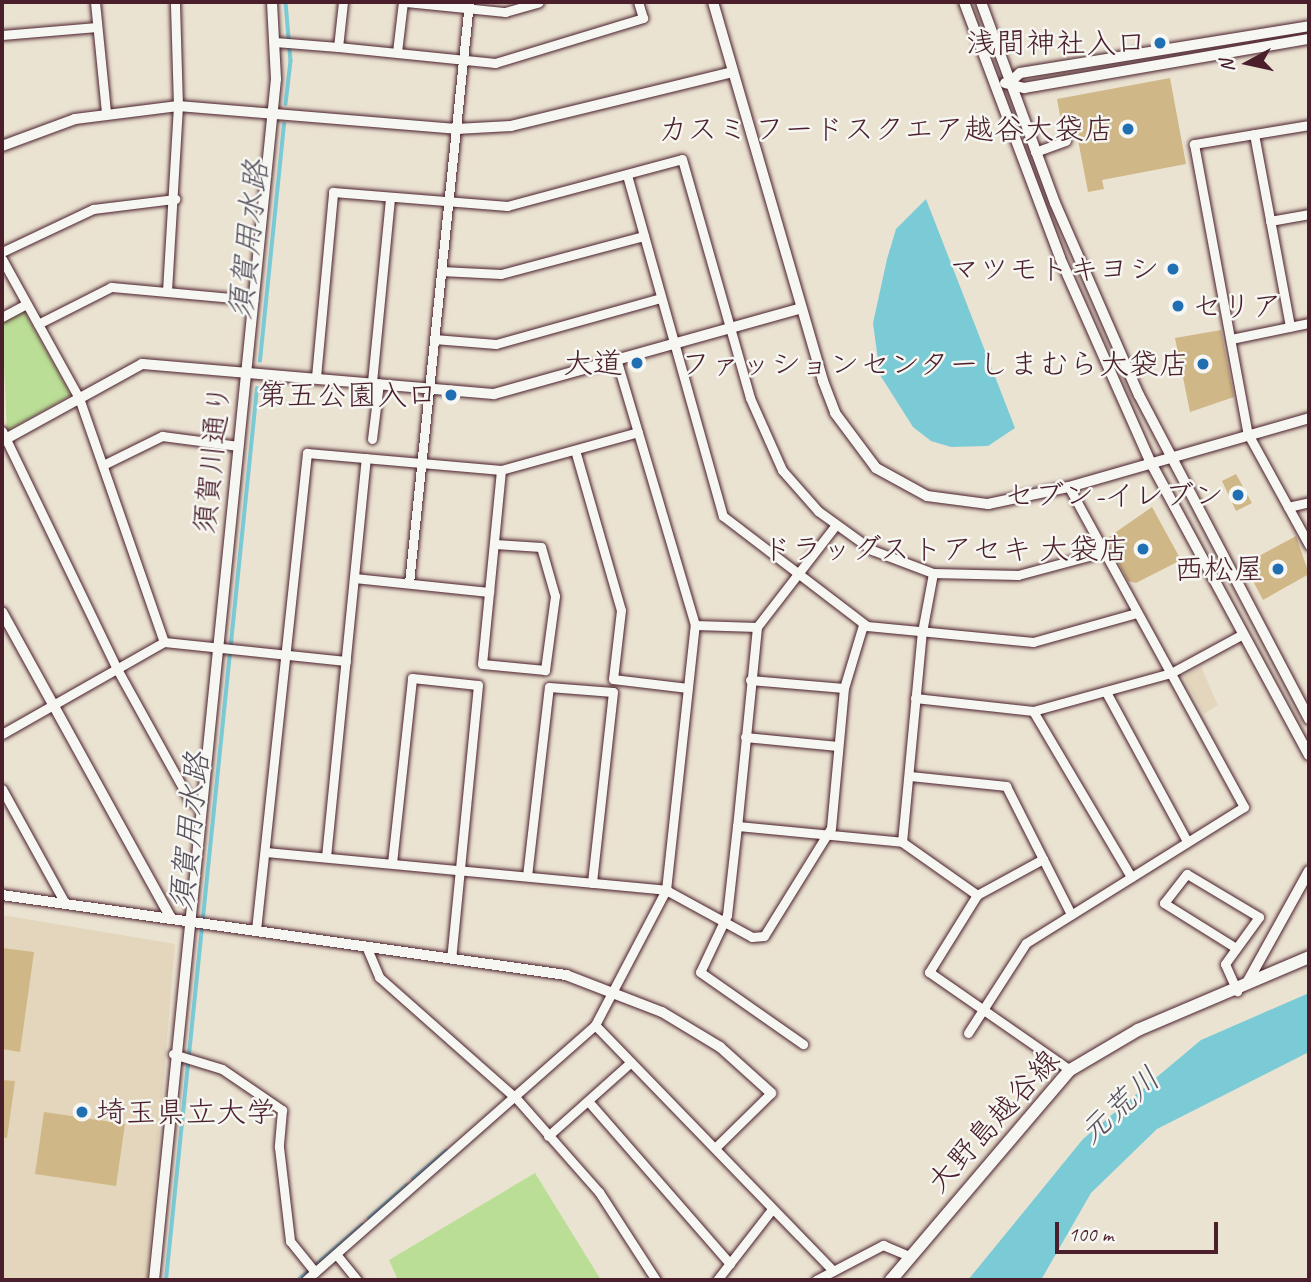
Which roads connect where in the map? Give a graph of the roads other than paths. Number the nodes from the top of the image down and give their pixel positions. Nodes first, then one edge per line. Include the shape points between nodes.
1 (95, 2) edge
2 (175, 2) edge
3 (272, 2) edge
4 (342, 2) edge
5 (405, 2) edge
6 (539, 2) edge
7 (638, 2) edge
8 (713, 2) edge
9 (964, 2) edge
10 (981, 2) edge
11 (468, 5) edge
12 (1309, 26) edge
13 (97, 27) junction
14 (2, 35) edge
15 (1309, 39) edge
16 (275, 42) junction
17 (338, 47) junction
18 (397, 52) junction
19 (463, 60) junction
20 (733, 72) junction
21 (1009, 83) junction
22 (993, 85) junction
23 (178, 106) junction
24 (106, 113) junction
25 (273, 113) junction
26 (1309, 125) edge
27 (456, 129) junction
28 (1254, 134) junction
29 (1066, 141) dead end
30 (2, 146) edge
31 (1035, 152) junction
32 (626, 175) junction
33 (390, 197) junction
34 (174, 199) junction
35 (449, 202) junction
36 (1309, 214) edge
37 (1270, 221) junction
38 (644, 236) junction
39 (2, 252) edge
40 (2, 259) edge
41 (441, 271) junction
42 (167, 291) junction
43 (661, 298) junction
44 (253, 300) junction
45 (26, 304) junction
46 (801, 308) junction
47 (2, 317) edge
48 (1309, 323) edge
49 (38, 324) junction
50 (1290, 327) junction
51 (730, 328) junction
52 (434, 339) junction
53 (1231, 339) junction
54 (674, 344) junction
55 (617, 361) junction
56 (246, 371) junction
57 (316, 377) junction
58 (375, 382) junction
59 (429, 387) junction
60 (79, 398) junction
61 (1309, 418) edge
62 (638, 432) junction
63 (1248, 433) junction
64 (3, 437) edge
65 (372, 439) dead end
66 (238, 446) junction
67 (575, 450) junction
68 (366, 458) junction
69 (1169, 458) junction
70 (421, 463) junction
71 (1152, 463) junction
72 (103, 465) junction
73 (501, 470) junction
74 (1069, 487) junction
75 (1309, 502) edge
76 (1289, 507) junction
77 (835, 526) junction
78 (495, 544) junction
79 (1309, 545) edge
80 (1104, 552) junction
81 (933, 573) junction
82 (795, 575) junction
83 (354, 578) junction
84 (409, 583) junction
85 (489, 592) junction
86 (2, 612) edge
87 (1138, 613) junction
88 (695, 625) junction
89 (863, 625) junction
90 (757, 627) junction
91 (922, 632) junction
92 (1241, 635) junction
93 (164, 642) junction
94 (218, 647) junction
95 (286, 654) junction
96 (346, 661) junction
97 (117, 668) junction
98 (1171, 673) junction
99 (750, 680) junction
100 (687, 688) junction
101 (844, 688) junction
102 (1106, 692) junction
103 (915, 698) junction
104 (53, 704) junction
105 (1033, 710) junction
106 (1309, 719) edge
107 (2, 734) edge
108 (745, 737) junction
109 (838, 746) junction
110 (1309, 755) edge
111 (910, 776) junction
112 (2, 789) edge
113 (200, 808) junction
114 (737, 826) junction
115 (829, 834) junction
116 (1187, 841) junction
117 (902, 842) junction
118 (265, 852) junction
119 (326, 857) junction
120 (1043, 859) junction
121 (392, 863) junction
122 (460, 870) junction
123 (1309, 871) edge
124 (527, 876) junction
125 (1131, 877) junction
126 (592, 883) junction
127 (666, 890) junction
128 (2, 895) edge
129 (977, 895) junction
130 (65, 903) junction
131 (1071, 914) junction
132 (171, 918) junction
133 (192, 921) junction
134 (726, 922) junction
135 (256, 930) junction
136 (366, 946) junction
137 (1236, 948) junction
138 (1309, 957) edge
139 (451, 958) junction
140 (614, 991) junction
141 (1237, 991) junction
142 (983, 1011) junction
143 (595, 1025) junction
144 (968, 1033) dead end
145 (803, 1044) dead end
146 (173, 1054) junction
147 (631, 1062) junction
148 (1070, 1070) junction
149 (771, 1093) joint
150 (516, 1097) junction
151 (588, 1101) junction
152 (548, 1136) junction
153 (715, 1148) junction
154 (772, 1209) junction
155 (336, 1254) junction
156 (907, 1255) junction
157 (730, 1264) junction
158 (833, 1271) junction
159 (315, 1272) junction
160 (154, 1280) edge
161 (306, 1280) edge
162 (357, 1280) edge
163 (656, 1280) edge
164 (716, 1280) edge
165 (816, 1280) edge
166 (891, 1280) edge

1 - 13 street
2 - 23 street
3 - 16 street, 須賀川通り
4 - 17 street
5 - 11 street
5 - 18 street
6 - 11 street via 505,12
7 - 19 street via 643,18 495,63
8 - 20 street
9 - 22 street
10 - 21 street
11 - 19 street
12 - 21 street via 1020,73
13 - 14 street
13 - 24 street
15 - 21 street via 1024,88
16 - 17 street
16 - 25 street, 須賀川通り
17 - 18 street
18 - 19 street
19 - 27 street
20 - 27 street via 557,119
20 - 46 street
21 - 22 street
21 - 31 street
22 - 71 street via 1060,258
23 - 24 street
23 - 25 street
23 - 34 street
24 - 30 street
25 - 27 street
25 - 44 street, 須賀川通り
26 - 28 street
27 - 35 street
28 - 37 street
28 - 53 street via 1194,144
29 - 31 street
31 - 69 street
32 - 35 street via 507,206
32 - 38 street
32 - 51 street via 682,159
33 - 35 street
33 - 57 street via 333,192
33 - 58 street
34 - 39 street via 93,209
34 - 42 street
35 - 41 street
36 - 37 street
37 - 50 street
38 - 41 street via 501,274
38 - 43 street
40 - 45 street
41 - 52 street
42 - 44 street
42 - 49 street via 111,287
43 - 52 street via 496,344
43 - 54 street
44 - 56 street, 須賀川通り
45 - 47 street
45 - 49 street
46 - 51 street
46 - 74 street via 835,413 876,468 927,496 958,504
48 - 50 street
49 - 60 street
50 - 53 street
51 - 54 street
51 - 77 street via 775,458
52 - 59 street
53 - 63 street
54 - 55 street
54 - 82 street via 723,516
55 - 59 street via 502,393
55 - 62 street
56 - 57 street
56 - 60 street via 142,364
56 - 66 street, 須賀川通り
57 - 58 street
58 - 59 street
58 - 65 street
59 - 70 street
60 - 64 street
60 - 72 street
61 - 63 street
62 - 67 street
62 - 88 street
63 - 69 street
63 - 76 street
64 - 97 street
66 - 72 street via 162,436
66 - 94 street, 須賀川通り
67 - 73 street
67 - 100 street via 621,611 613,679
68 - 70 street
68 - 83 street
68 - 95 street via 307,453
69 - 71 street
69 - 106 street
70 - 73 street
70 - 84 street
71 - 74 street
71 - 92 street
72 - 93 street
73 - 78 street
74 - 80 street
75 - 76 street
76 - 79 street
77 - 81 street via 872,550
77 - 82 street
78 - 85 street
78 - 85 street via 541,547 555,596 545,670 482,664
80 - 81 street via 1018,575
80 - 87 street
81 - 91 street
82 - 89 street
82 - 90 street
83 - 84 street
83 - 96 street
84 - 85 street
86 - 104 street
87 - 91 street via 1033,642
87 - 98 street
88 - 90 street
88 - 100 street
89 - 91 street
89 - 101 street
90 - 99 street
91 - 103 street
92 - 98 street
92 - 110 street
93 - 94 street
93 - 97 street
94 - 95 street
94 - 113 street, 須賀川通り
95 - 96 street
95 - 118 street
96 - 119 street
97 - 104 street
97 - 113 street via 189,799
98 - 102 street
98 - 116 street via 1244,807
99 - 101 street
99 - 108 street
100 - 127 street
101 - 109 street
102 - 105 street
102 - 116 street
103 - 105 street
103 - 111 street
104 - 107 street
104 - 132 street
105 - 125 street
108 - 109 street
108 - 114 street
109 - 115 street
111 - 117 street
111 - 120 street via 1006,786
112 - 130 street
113 - 133 street, 須賀川通り
114 - 115 street
114 - 134 street
115 - 117 street
115 - 134 street via 764,936 752,937
116 - 125 street
117 - 129 street
118 - 119 street
118 - 135 street
119 - 121 street
120 - 129 street
120 - 131 street
121 - 122 street
121 - 122 street via 412,678 478,685
122 - 124 street
122 - 139 street
123 - 141 street via 1260,967
124 - 126 street
124 - 126 street via 549,687 613,692
125 - 131 street
126 - 127 street
127 - 134 street
127 - 140 street
128 - 130 street
129 - 142 street via 929,972
130 - 132 street
131 - 142 street via 1026,943
132 - 133 street
133 - 135 street
133 - 146 street, 須賀川通り
134 - 145 street via 700,972
135 - 136 street
136 - 139 street
136 - 150 street via 379,977
137 - 137 street via 1259,917 1186,874 1164,903
137 - 141 street via 1225,964
138 - 141 main road, 大野島越谷線
139 - 140 street via 566,975
140 - 143 street
140 - 149 street via 720,1047
141 - 148 main road, 大野島越谷線 via 1138,1030
142 - 144 street
142 - 148 street
143 - 147 street
143 - 150 street
146 - 159 street via 222,1069 282,1110 279,1147 290,1241
146 - 160 street, 須賀川通り
147 - 151 street
147 - 153 street
148 - 156 main road, 大野島越谷線
149 - 153 street
150 - 152 street
150 - 155 street
151 - 152 street
151 - 157 street
152 - 163 street via 600,1192
153 - 154 street
154 - 157 street
154 - 158 street
155 - 159 street
155 - 162 street
156 - 158 street via 883,1245
156 - 166 main road, 大野島越谷線
157 - 164 street
158 - 165 street
159 - 161 street

